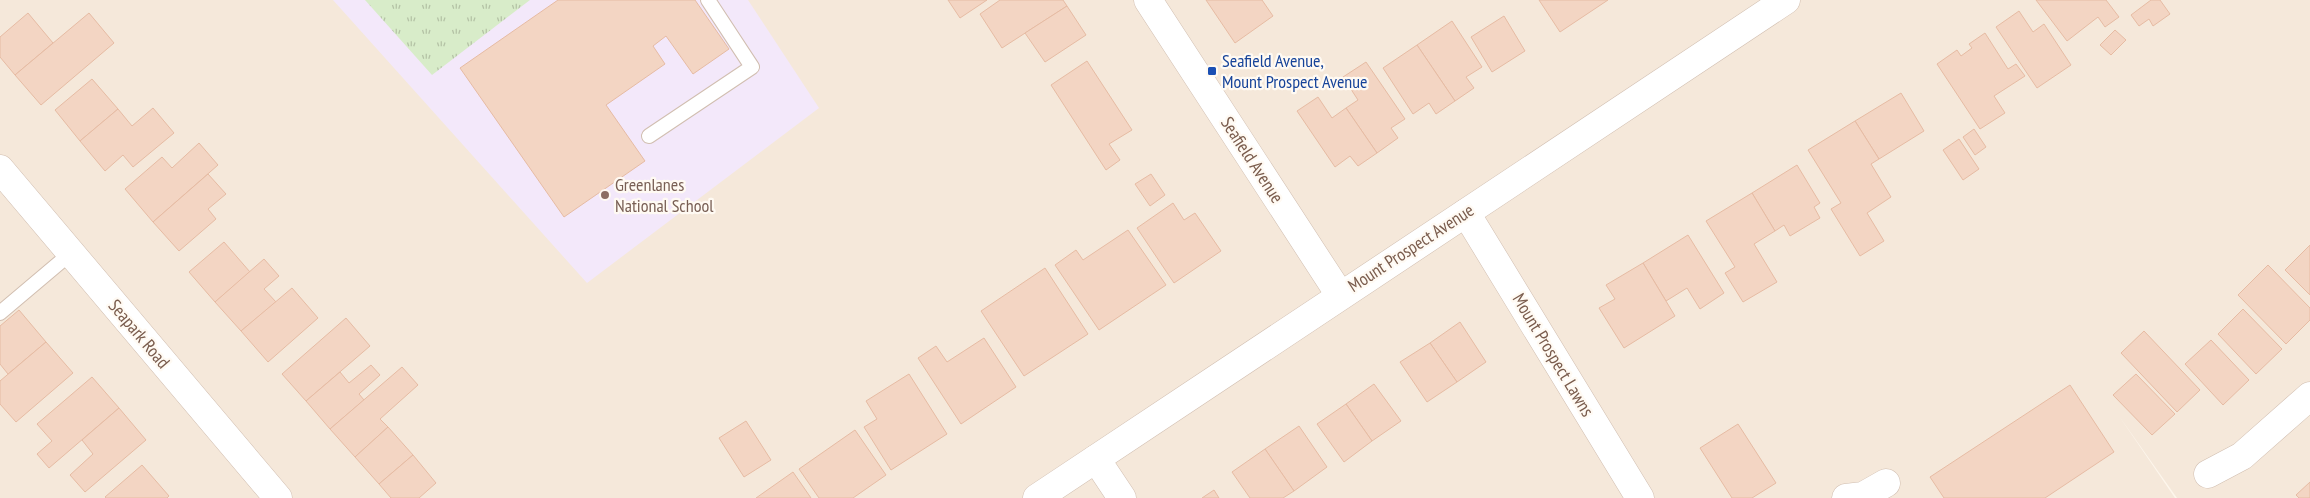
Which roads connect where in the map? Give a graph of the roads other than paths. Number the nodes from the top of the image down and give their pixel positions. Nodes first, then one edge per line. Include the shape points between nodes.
1 (708, 0) edge
2 (1148, 0) edge
3 (1786, 0) edge
4 (649, 136) dead end
5 (0, 169) edge
6 (1466, 212) junction
7 (71, 253) junction
8 (1340, 295) junction
9 (0, 313) edge
10 (2310, 396) edge
11 (1096, 458) junction
12 (2208, 474) dead end
13 (1886, 483) dead end
14 (278, 498) edge
15 (1037, 498) edge
16 (1122, 498) edge
17 (1640, 498) edge
18 (1846, 498) edge

1 - 4 lane via 752,67
2 - 8 street, Seafield Avenue
3 - 6 street, Mount Prospect Avenue
5 - 7 street, Seapark Road
6 - 8 street, Mount Prospect Avenue
6 - 17 street, Mount Prospect Lawns
7 - 9 lane
7 - 14 street, Seapark Road
8 - 11 street, Mount Prospect Avenue
10 - 12 street via 2242,456
11 - 15 street, Mount Prospect Avenue
11 - 16 street
13 - 18 street via 1863,496

